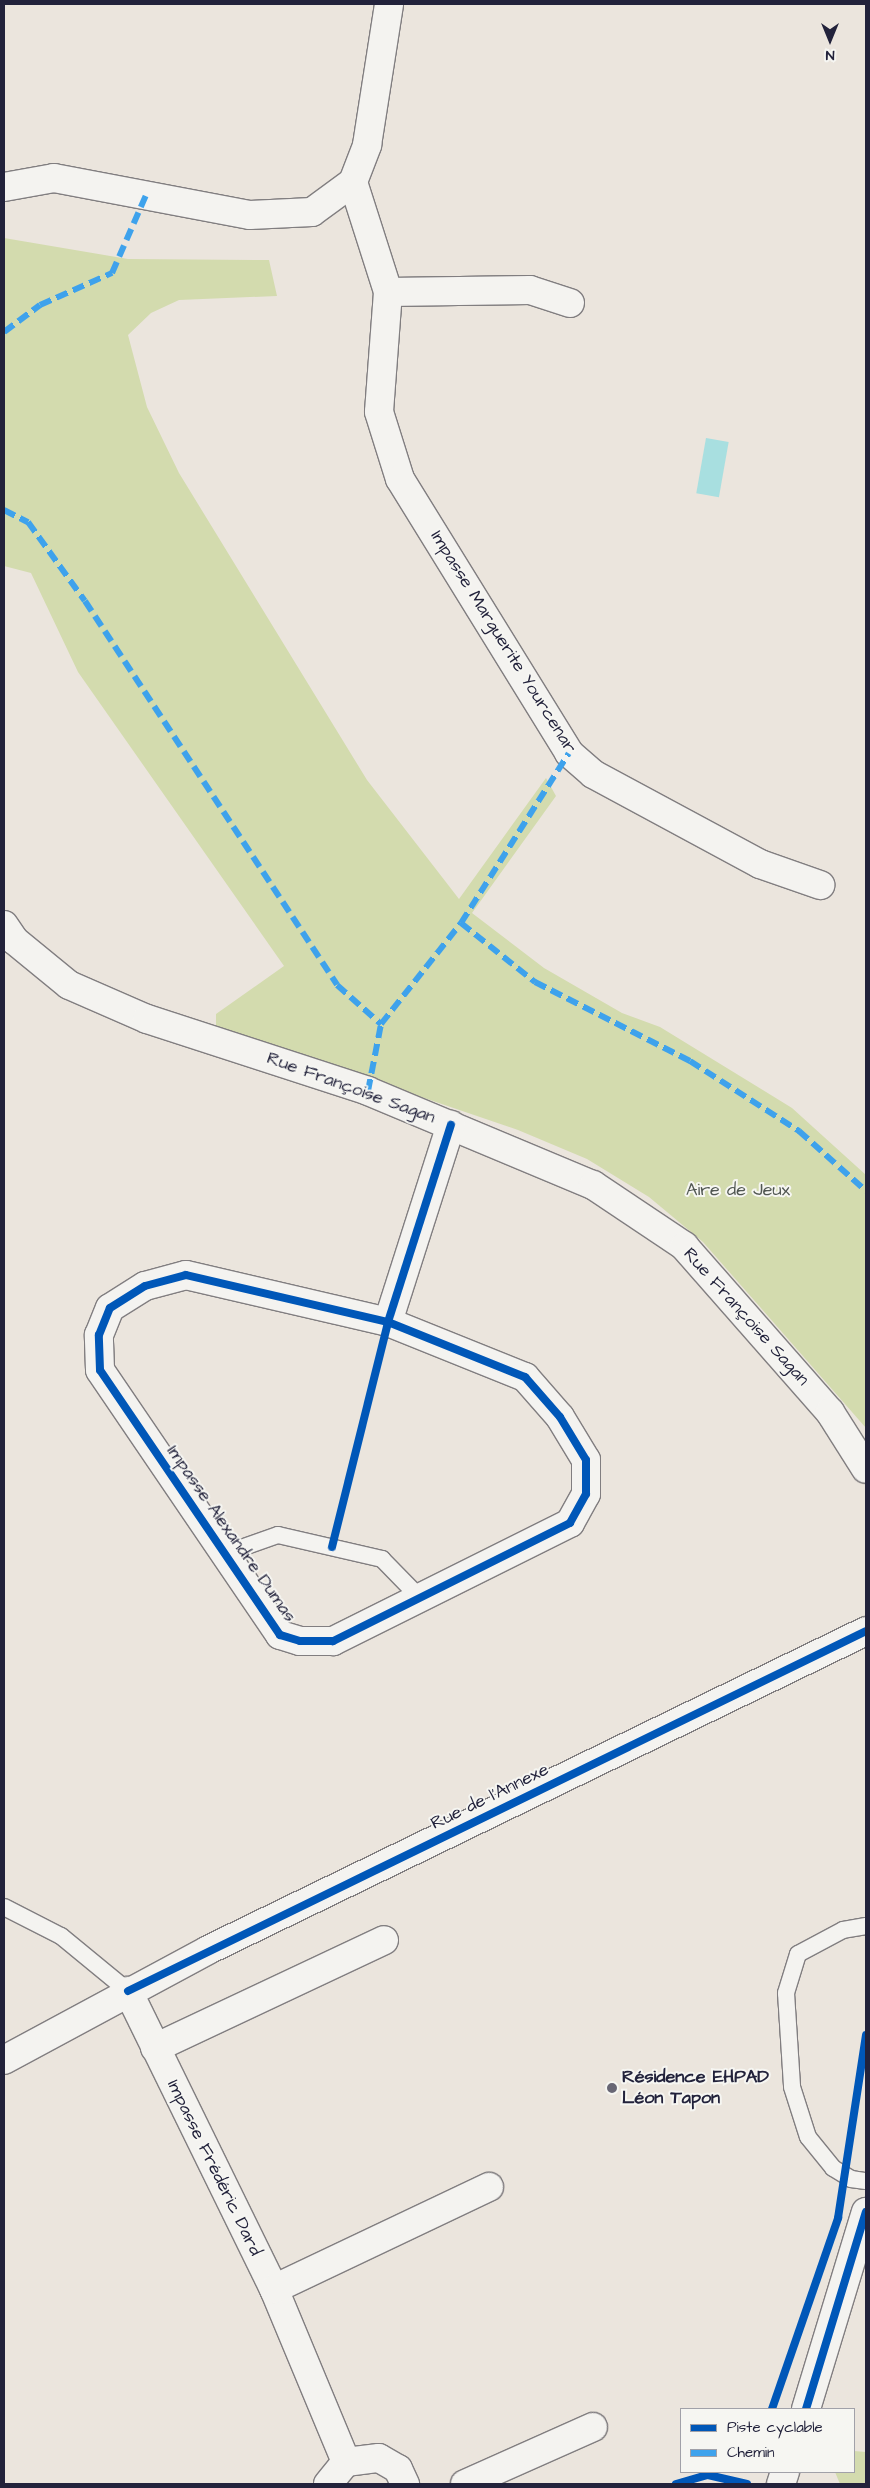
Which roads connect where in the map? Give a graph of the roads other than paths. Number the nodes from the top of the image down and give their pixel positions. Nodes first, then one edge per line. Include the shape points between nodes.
1 (389, 4) edge
2 (353, 182) junction
3 (4, 187) edge
4 (388, 292) junction
5 (570, 303) dead end
6 (820, 885) dead end
7 (7, 938) edge
8 (451, 1125) junction
9 (388, 1322) junction
10 (866, 1469) edge
11 (224, 1554) junction
12 (420, 1598) junction
13 (866, 1630) edge
14 (4, 1907) edge
15 (866, 1926) edge
16 (384, 1940) dead end
17 (128, 1991) junction
18 (155, 2048) junction
19 (4, 2060) edge
20 (866, 2181) edge
21 (489, 2187) dead end
22 (866, 2212) edge
23 (274, 2289) junction
24 (806, 2408) edge
25 (594, 2427) dead end
26 (346, 2462) junction
27 (328, 2484) edge
28 (405, 2484) edge
29 (465, 2484) edge

1 - 2 street via 367,145
2 - 3 street via 312,212 250,215 54,178
2 - 4 street, Impasse Marguerite Yourcenar
4 - 5 street via 530,290
4 - 6 street, Impasse Marguerite Yourcenar via 379,412 400,479 569,753 592,774 760,864
7 - 8 street, Rue Françoise Sagan via 69,985 138,1015 368,1091
8 - 9 street
8 - 10 street, Rue Françoise Sagan via 594,1185 684,1246 830,1412
9 - 11 street, Impasse Alexandre Dumas via 186,1275 145,1286 110,1308 98,1335 100,1370
9 - 12 street, Impasse Alexandre Dumas via 525,1377 560,1417 586,1460 586,1494 570,1522
11 - 12 lane via 278,1535 287,1537 382,1559
11 - 12 street, Impasse Alexandre Dumas via 280,1635 300,1641 333,1641
13 - 17 street, Rue de l'Annexe
14 - 17 lane via 61,1936
15 - 20 lane via 843,1930 798,1954 786,1992 792,2087 808,2137 833,2168 851,2179
16 - 18 street
17 - 18 street, Impasse Frédéric Dard
17 - 19 street, Rue de l'Annexe
18 - 23 street, Impasse Frédéric Dard
21 - 23 street
22 - 24 street
23 - 26 street, Impasse Frédéric Dard
25 - 29 street
26 - 27 street
26 - 28 street via 379,2458 398,2469

